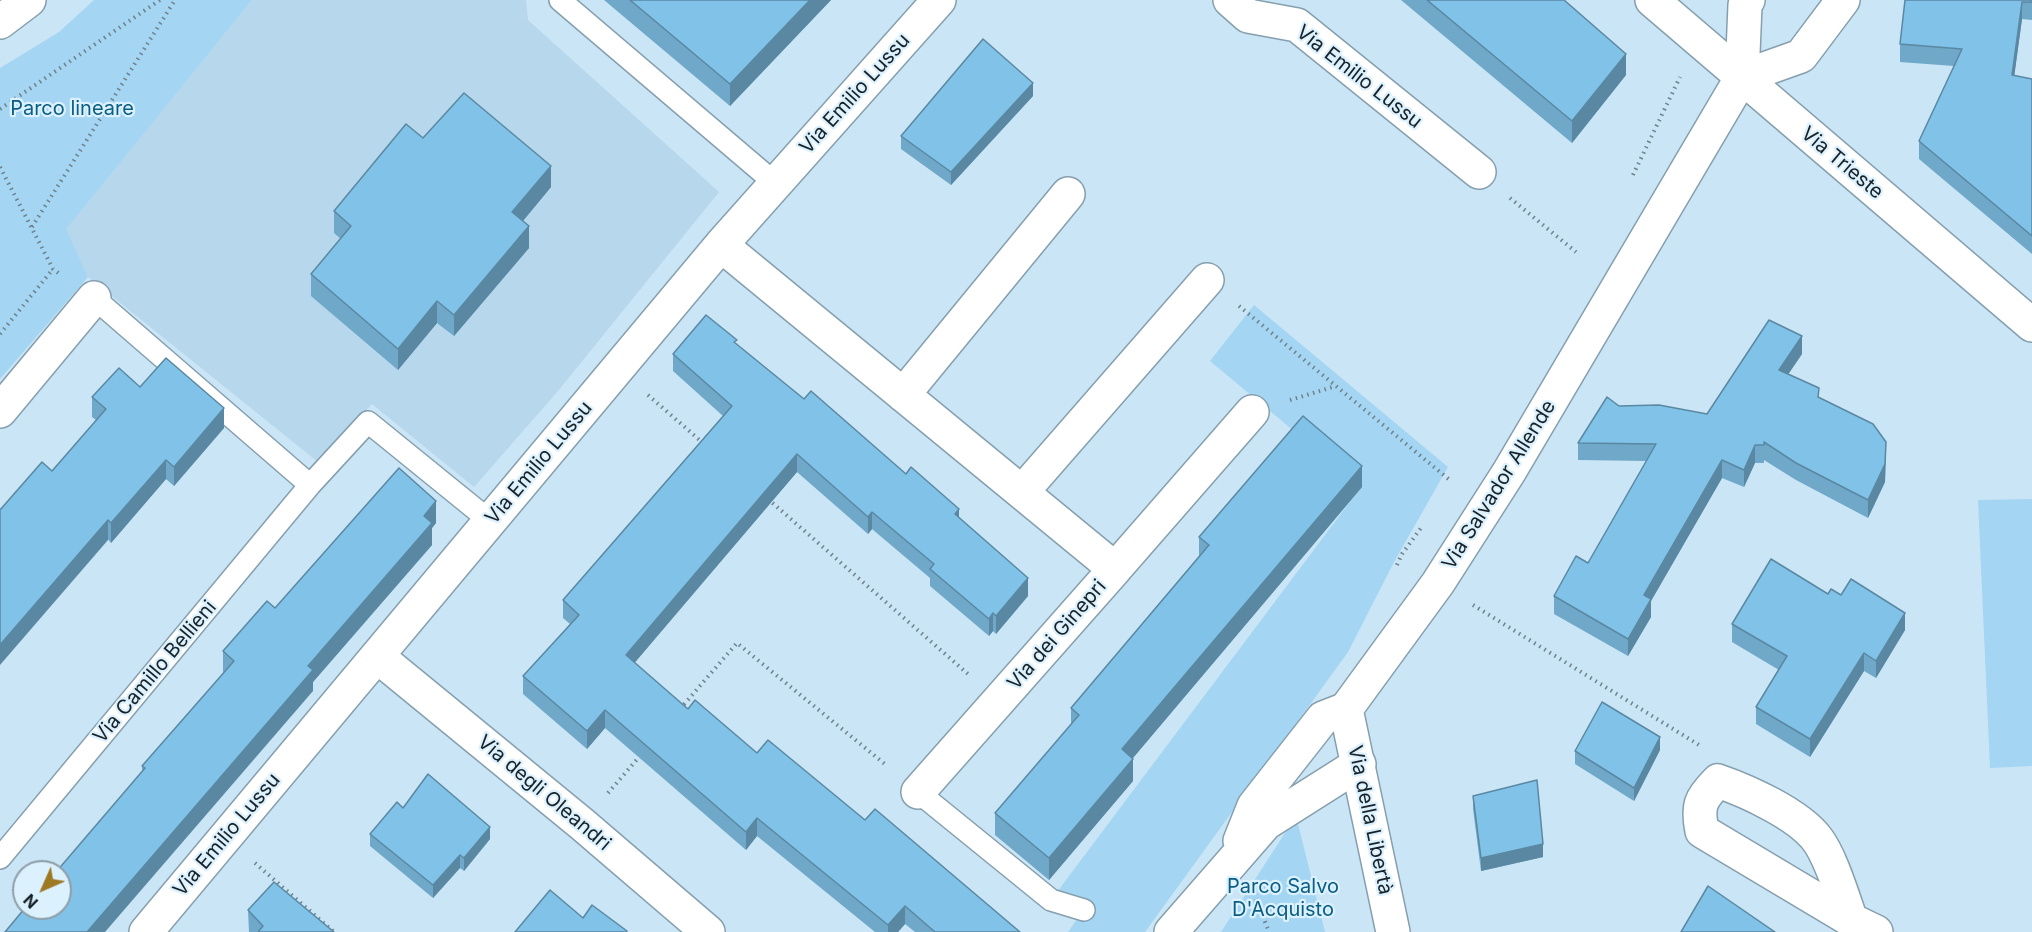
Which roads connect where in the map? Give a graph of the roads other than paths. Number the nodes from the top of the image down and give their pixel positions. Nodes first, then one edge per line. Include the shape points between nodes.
1 (29, 0) edge
2 (560, 0) edge
3 (939, 0) edge
4 (1230, 0) edge
5 (1652, 0) edge
6 (1748, 0) edge
7 (1843, 0) edge
8 (0, 22) edge
9 (1742, 77) junction
10 (1479, 172) road end
11 (776, 184) junction
12 (1068, 194) dead end
13 (721, 245) junction
14 (1207, 280) road end
15 (93, 298) joint
16 (2032, 325) edge
17 (903, 395) junction
18 (0, 411) edge
19 (1252, 412) road end
20 (309, 485) junction
21 (1022, 492) junction
22 (490, 521) junction
23 (1115, 569) junction
24 (377, 656) junction
25 (1346, 709) junction
26 (1359, 764) junction
27 (918, 792) joint
28 (0, 858) edge
29 (1230, 868) junction
30 (1084, 910) dead end
31 (1864, 926) edge
32 (146, 932) edge
33 (708, 932) edge
34 (1171, 932) edge
35 (1393, 932) edge

1 - 8 street
2 - 11 lane
3 - 11 street, Via Emilio Lussu
4 - 10 street, Via Emilio Lussu via 1248,16 1298,25
5 - 9 street, Via Trieste
6 - 9 street via 1744,5
7 - 9 street via 1801,56
9 - 16 street, Via Trieste
9 - 25 street, Via Salvador Allende via 1509,472 1438,583
11 - 13 street, Via Emilio Lussu
12 - 17 street
13 - 17 street, Via dei Ginepri
13 - 22 street, Via Emilio Lussu
14 - 21 street
15 - 18 street
15 - 20 lane
17 - 21 street, Via dei Ginepri
19 - 23 street
20 - 22 lane, Via Camillo Bellieni via 368,422
20 - 28 lane, Via Camillo Bellieni
21 - 23 street, Via dei Ginepri
22 - 24 street, Via Emilio Lussu
23 - 27 street, Via dei Ginepri
24 - 32 street, Via Emilio Lussu
24 - 33 street, Via degli Oleandri
25 - 26 street, Via della Libertà
25 - 29 street, Via Salvador Allende via 1323,718 1254,806
26 - 29 street, Via Salvador Allende via 1266,823
26 - 35 street, Via della Libertà
27 - 30 lane via 1052,900
29 - 34 street, Via Salvador Allende
31 - 31 street via 1702,831 1699,814 1703,796 1718,781 1791,817 1817,839

